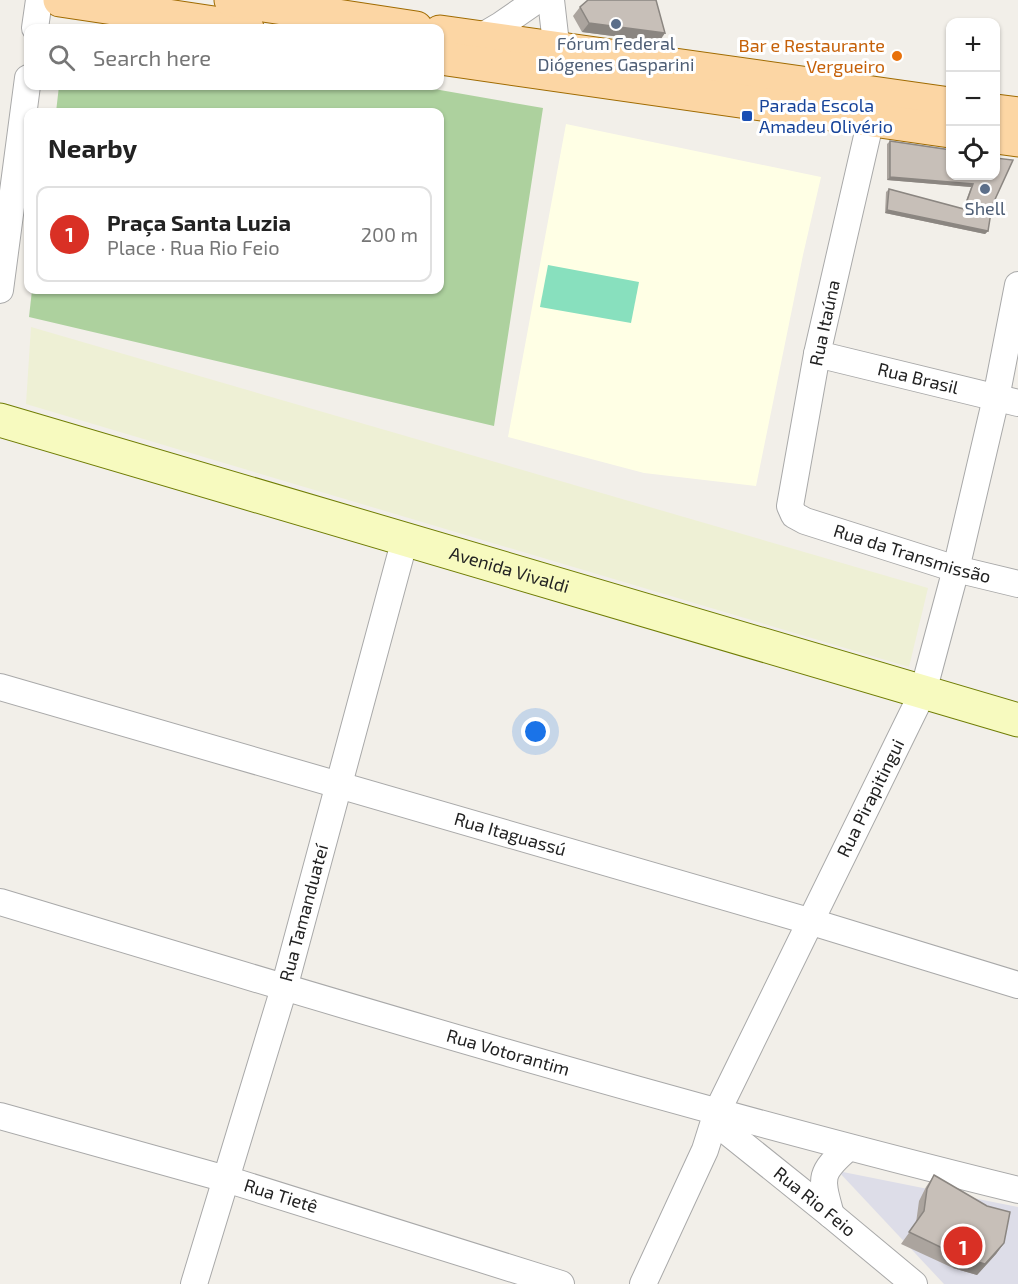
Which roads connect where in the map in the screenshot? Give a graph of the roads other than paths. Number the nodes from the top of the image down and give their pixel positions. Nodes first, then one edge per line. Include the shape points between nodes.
1 (39, 0) edge
2 (60, 0) edge
3 (231, 0) edge
4 (537, 0) edge
5 (551, 0) edge
6 (36, 24) edge
7 (220, 24) edge
8 (390, 24) edge
9 (444, 33) edge
10 (479, 38) junction
11 (560, 49) junction
12 (444, 59) edge
13 (26, 90) edge
14 (946, 103) edge
15 (24, 108) edge
16 (24, 108) edge
17 (1000, 112) edge
18 (1018, 114) edge
19 (871, 119) junction
20 (946, 130) edge
21 (1000, 138) edge
22 (1018, 140) edge
23 (1018, 285) edge
24 (0, 290) edge
25 (817, 354) junction
26 (1007, 401) edge
27 (0, 420) edge
28 (805, 521) joint
29 (405, 539) junction
30 (956, 569) junction
31 (1018, 584) edge
32 (0, 687) edge
33 (923, 692) junction
34 (1018, 720) edge
35 (340, 784) junction
36 (0, 902) edge
37 (812, 922) junction
38 (1018, 985) edge
39 (284, 988) junction
40 (0, 1116) edge
41 (715, 1116) junction
42 (848, 1148) junction
43 (226, 1179) junction
44 (1018, 1190) edge
45 (831, 1215) junction
46 (194, 1284) edge
47 (561, 1284) edge
48 (643, 1284) edge
49 (914, 1284) edge

1 - 6 street
2 - 7 main road
3 - 8 main road
4 - 10 street
5 - 11 street
9 - 10 main road
10 - 11 main road
11 - 14 main road
12 - 19 main road
13 - 16 street
15 - 24 street
17 - 18 main road
19 - 20 main road
19 - 25 street, Rua Itaúna
21 - 22 main road
23 - 26 street, Rua Pirapitingui
25 - 26 street, Rua Brasil
25 - 28 street, Rua Itaúna via 790,506 794,515
26 - 30 street, Rua Pirapitingui
27 - 29 street, Avenida Vivaldi
28 - 30 street, Rua da Transmissão
29 - 33 street, Avenida Vivaldi
29 - 35 street, Rua Tamanduateí
30 - 31 street, Rua da Transmissão
30 - 33 street, Rua Pirapitingui
32 - 35 street, Rua Itaguassú
33 - 34 street, Avenida Vivaldi
33 - 37 street, Rua Pirapitingui
35 - 37 street, Rua Itaguassú
35 - 39 street, Rua Tamanduateí
36 - 39 street, Rua Votorantim
37 - 38 street, Rua Itaguassú
37 - 41 street, Rua Pirapitingui
39 - 41 street, Rua Votorantim
39 - 43 street, Rua Tamanduateí
40 - 43 street, Rua Tietê
41 - 42 street, Rua Votorantim
41 - 45 street, Rua Rio Feio
41 - 48 street, Rua Pirapitingui via 705,1150
42 - 44 street, Rua Votorantim
42 - 45 street via 824,1174
43 - 46 street, Rua Tamanduateí
43 - 47 street, Rua Tietê
45 - 49 street, Rua Rio Feio

